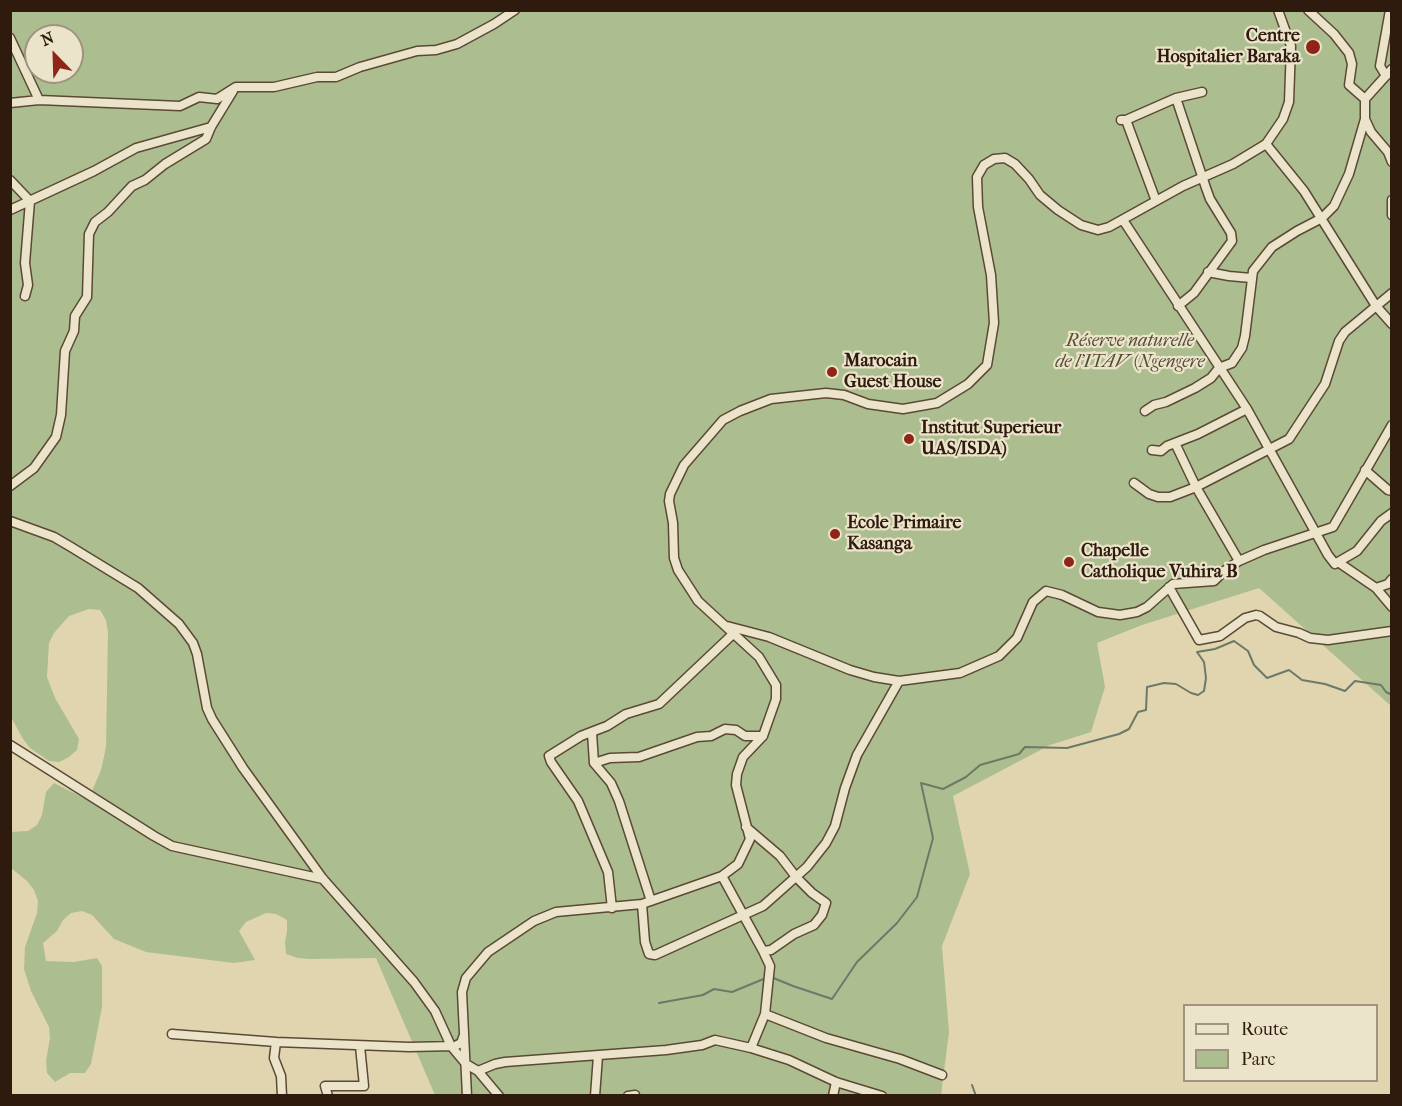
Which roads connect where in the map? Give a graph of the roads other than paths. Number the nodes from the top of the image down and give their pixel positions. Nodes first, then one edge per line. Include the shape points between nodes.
1 (515, 10) edge
2 (1278, 10) edge
3 (1308, 10) edge
4 (1390, 10) edge
5 (10, 38) edge
6 (1389, 73) edge
7 (236, 87) junction
8 (1202, 92) dead end
9 (1176, 98) junction
10 (1365, 99) junction
11 (39, 100) junction
12 (10, 103) edge
13 (1365, 119) junction
14 (210, 126) junction
15 (1266, 144) junction
16 (1392, 162) edge
17 (1203, 178) junction
18 (10, 180) edge
19 (1392, 200) edge
20 (30, 201) junction
21 (1156, 201) junction
22 (10, 210) edge
23 (1392, 215) edge
24 (1322, 218) junction
25 (1124, 220) junction
26 (1208, 272) junction
27 (1251, 278) junction
28 (1392, 293) edge
29 (25, 296) dead end
30 (1178, 306) junction
31 (1376, 306) junction
32 (1392, 324) edge
33 (1219, 368) junction
34 (1247, 409) junction
35 (1145, 411) dead end
36 (1392, 425) edge
37 (1175, 442) junction
38 (1269, 448) junction
39 (1152, 450) dead end
40 (1365, 470) junction
41 (1134, 483) dead end
42 (10, 486) edge
43 (1196, 487) junction
44 (1392, 490) edge
45 (1392, 513) edge
46 (10, 521) edge
47 (1315, 532) junction
48 (1239, 561) junction
49 (1338, 562) junction
50 (1392, 579) edge
51 (1169, 587) junction
52 (1376, 588) junction
53 (1392, 607) edge
54 (725, 625) junction
55 (1392, 631) edge
56 (734, 633) junction
57 (899, 681) junction
58 (592, 733) junction
59 (763, 736) junction
60 (10, 746) edge
61 (594, 763) junction
62 (746, 827) junction
63 (722, 876) junction
64 (796, 877) junction
65 (322, 879) junction
66 (646, 902) junction
67 (612, 908) junction
68 (742, 914) junction
69 (763, 951) junction
70 (765, 1014) junction
71 (172, 1034) dead end
72 (465, 1034) junction
73 (276, 1042) junction
74 (360, 1046) junction
75 (451, 1046) junction
76 (751, 1048) junction
77 (598, 1056) junction
78 (466, 1064) junction
79 (478, 1071) junction
80 (942, 1075) dead end
81 (836, 1082) junction
82 (282, 1095) edge
83 (328, 1095) edge
84 (467, 1095) edge
85 (499, 1095) edge
86 (595, 1095) edge
87 (833, 1095) edge
88 (882, 1095) edge

1 - 7 street via 457,44 436,50 417,51 336,77 317,77 274,87
2 - 15 street via 1291,46 1289,102
3 - 10 street via 1349,53 1349,85
4 - 6 street via 1380,66
5 - 11 street
6 - 10 street
7 - 11 street via 217,99 199,97 180,106
7 - 14 street
8 - 9 street
9 - 17 street
9 - 21 street via 1124,120
10 - 13 street
11 - 12 street
13 - 16 street
13 - 24 street via 1349,174 1334,206
14 - 20 street via 136,148
14 - 42 street via 206,139 125,191 89,234 87,297 75,316 74,331 65,351 56,437 34,468
15 - 17 street
15 - 24 street
17 - 21 street
17 - 26 street via 1232,241
18 - 20 street
19 - 23 street
20 - 22 street
20 - 29 street
21 - 25 street
24 - 27 street via 1272,247 1256,265
24 - 31 street
25 - 30 street
25 - 54 street via 1098,230 1081,225 1040,195 1015,164 1005,158 994,159 984,165 977,177 994,323 987,365 968,384 937,402 903,409 826,393 771,399 723,420 684,465 669,501 678,570 698,601
26 - 27 street
26 - 30 street via 1194,293
27 - 33 street via 1242,348 1232,363
28 - 31 street
30 - 33 street
31 - 32 street
31 - 38 street via 1339,341 1325,384 1289,439
33 - 34 street
33 - 35 street via 1195,388
34 - 37 street
34 - 38 street
36 - 40 street
37 - 39 street via 1161,451
37 - 43 street
38 - 43 street
38 - 47 street
40 - 44 street
40 - 47 street via 1333,527
41 - 43 street via 1158,497 1170,497
43 - 48 street
45 - 49 street via 1357,551
46 - 65 street via 72,547 138,588 179,624 194,643 207,708 217,729
47 - 48 street
47 - 49 street via 1331,560
48 - 51 street via 1214,581
49 - 52 street
50 - 52 street
51 - 55 street via 1198,640 1220,636 1256,615 1276,627 1310,638 1328,640
51 - 57 street via 1147,607 1120,615 1098,612 1046,591 1034,602 1017,638 999,656 960,673
52 - 53 street
54 - 56 street
54 - 57 street via 769,637 850,670
56 - 58 street via 659,704 626,714
56 - 59 street via 759,657 776,685 776,699
57 - 64 street via 857,755 835,826
58 - 61 street
58 - 67 street via 549,756 578,801 608,872
59 - 61 street via 745,736 725,729 639,757
59 - 62 street via 743,757 737,774
60 - 65 street via 172,846
61 - 66 street via 611,783 619,801
62 - 63 street via 750,839 746,849 738,864
62 - 64 street via 780,856
63 - 66 street
63 - 68 street
64 - 68 street via 763,906
64 - 69 street via 826,903 822,915 814,925
65 - 75 street via 414,982 435,1011
66 - 67 street
66 - 68 street via 645,942 651,955
67 - 72 street via 556,912 534,921 488,952 466,978 462,992
68 - 69 street
69 - 70 street via 770,966
70 - 76 street
70 - 80 street
71 - 73 street
72 - 75 street via 459,1045
72 - 78 street
73 - 74 street
73 - 82 street via 274,1058
74 - 75 street
74 - 83 street via 364,1086 325,1086
75 - 78 street
76 - 77 street via 715,1040 666,1050
76 - 81 street
77 - 79 street via 505,1062
77 - 86 street
78 - 79 street
78 - 84 street
79 - 85 street
81 - 87 street
81 - 88 street

